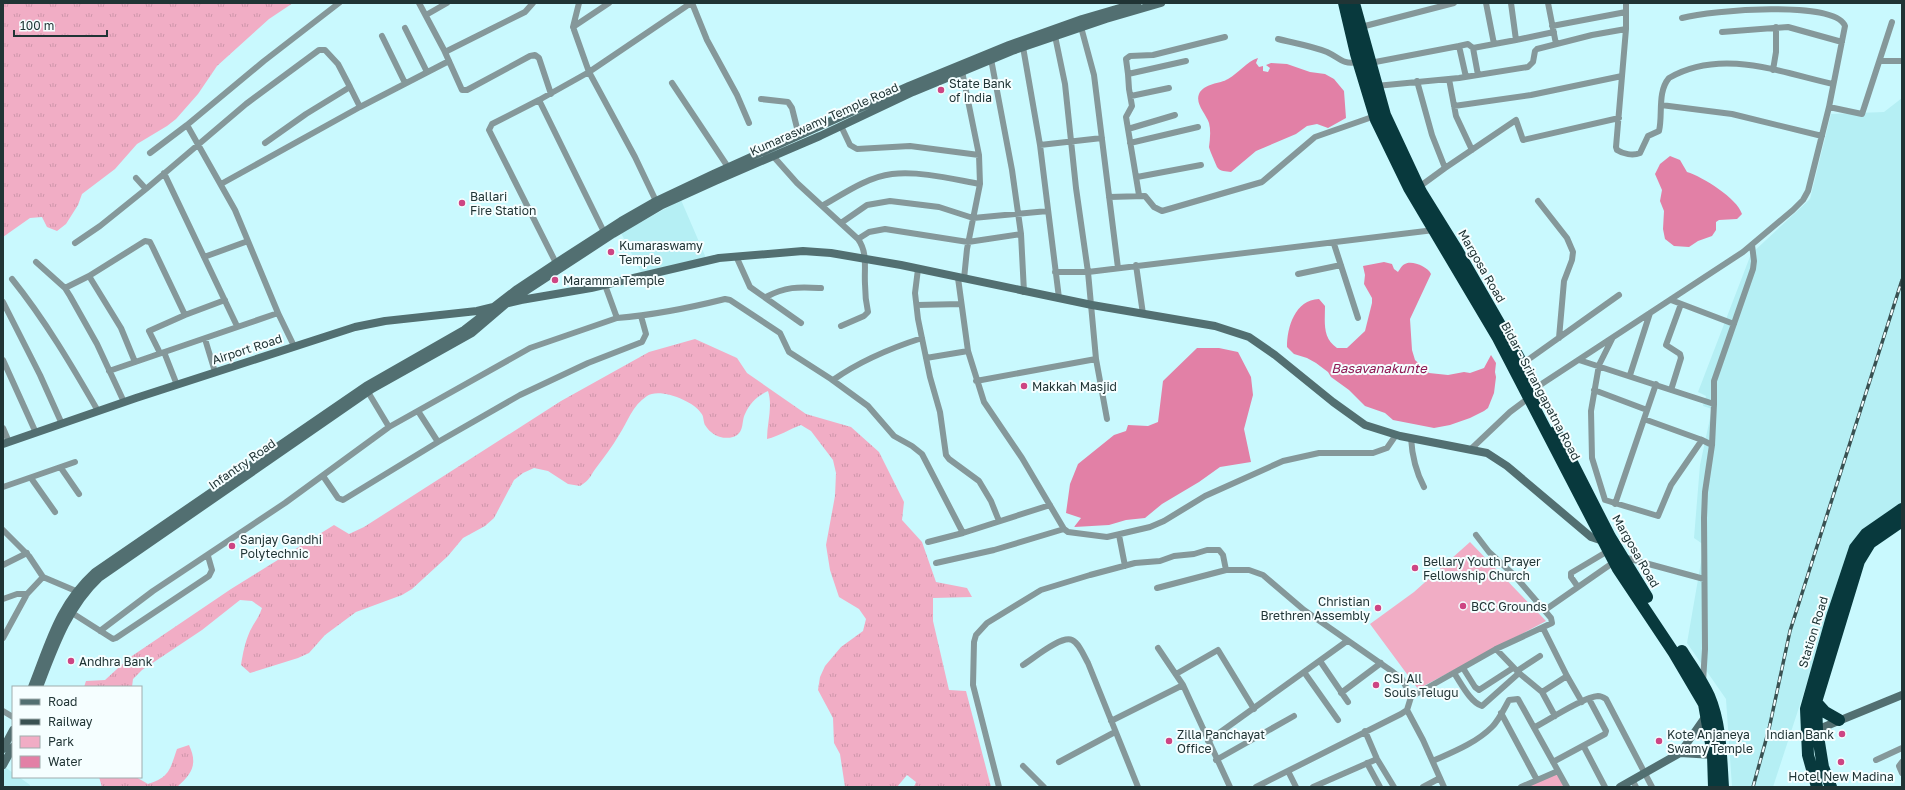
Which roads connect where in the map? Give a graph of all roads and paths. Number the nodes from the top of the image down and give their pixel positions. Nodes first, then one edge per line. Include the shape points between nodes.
1 (339, 3) edge
2 (419, 3) edge
3 (448, 3) edge
4 (534, 3) edge
5 (579, 3) edge
6 (609, 3) edge
7 (692, 3) edge
8 (1137, 3) edge
9 (1161, 3) edge
10 (1344, 3) edge
11 (1354, 3) edge
12 (1454, 3) edge
13 (1486, 3) edge
14 (1511, 3) edge
15 (1548, 3) edge
16 (1626, 3) edge
17 (1626, 12) junction
18 (426, 15) junction
19 (1682, 18) dead end
20 (1892, 22) dead end
21 (573, 27) junction
22 (1081, 27) junction
23 (1361, 27) junction
24 (1776, 27) junction
25 (405, 28) dead end
26 (1626, 28) junction
27 (1553, 29) junction
28 (1722, 32) dead end
29 (382, 36) dead end
30 (1055, 36) junction
31 (1225, 36) dead end
32 (1278, 39) dead end
33 (1516, 40) junction
34 (1842, 42) junction
35 (1494, 44) junction
36 (1556, 44) junction
37 (1459, 46) junction
38 (1023, 47) junction
39 (1473, 48) junction
40 (445, 52) junction
41 (991, 59) junction
42 (449, 61) junction
43 (1186, 61) dead end
44 (1880, 61) junction
45 (1902, 61) edge
46 (1364, 62) junction
47 (1773, 70) junction
48 (962, 71) junction
49 (427, 72) junction
50 (588, 72) junction
51 (1128, 74) junction
52 (1478, 75) junction
53 (1622, 76) junction
54 (1466, 77) junction
55 (1449, 79) junction
56 (1417, 81) junction
57 (405, 83) junction
58 (672, 83) dead end
59 (1833, 84) junction
60 (1376, 86) junction
61 (350, 87) junction
62 (1169, 88) dead end
63 (551, 94) junction
64 (1131, 96) junction
65 (761, 99) dead end
66 (539, 100) junction
67 (1661, 105) junction
68 (1454, 106) junction
69 (360, 107) junction
70 (1829, 107) junction
71 (1175, 115) dead end
72 (1375, 116) junction
73 (1619, 118) junction
74 (749, 123) dead end
75 (187, 125) junction
76 (841, 126) junction
77 (1198, 127) dead end
78 (1128, 128) junction
79 (799, 136) junction
80 (1822, 136) junction
81 (1102, 138) junction
82 (1072, 142) junction
83 (265, 143) dead end
84 (1130, 143) junction
85 (199, 145) junction
86 (1040, 145) junction
87 (1472, 150) junction
88 (150, 153) dead end
89 (979, 155) junction
90 (773, 156) junction
91 (1202, 165) dead end
92 (728, 167) junction
93 (1445, 168) junction
94 (164, 173) junction
95 (136, 178) dead end
96 (1136, 178) junction
97 (221, 184) junction
98 (980, 184) junction
99 (1419, 187) junction
100 (146, 189) junction
101 (1139, 195) junction
102 (1110, 197) junction
103 (656, 201) junction
104 (1538, 201) dead end
105 (822, 206) junction
106 (1048, 211) junction
107 (1018, 215) junction
108 (973, 218) junction
109 (841, 223) junction
110 (1434, 230) junction
111 (604, 232) junction
112 (1021, 234) junction
113 (858, 239) junction
114 (248, 241) junction
115 (968, 242) junction
116 (75, 243) dead end
117 (1334, 244) junction
118 (1752, 244) junction
119 (736, 256) junction
120 (204, 257) junction
121 (866, 259) junction
122 (36, 262) dead end
123 (556, 263) junction
124 (1136, 265) junction
125 (1341, 265) junction
126 (1118, 268) junction
127 (918, 269) junction
128 (1055, 272) junction
129 (1088, 272) junction
130 (1298, 274) dead end
131 (89, 276) junction
132 (961, 278) junction
133 (12, 279) dead end
134 (605, 285) junction
135 (65, 288) junction
136 (821, 288) dead end
137 (1024, 292) junction
138 (1619, 295) dead end
139 (766, 296) junction
140 (1059, 298) junction
141 (225, 300) junction
142 (1671, 300) junction
143 (3, 302) edge
144 (506, 304) junction
145 (961, 304) junction
146 (1681, 304) junction
147 (917, 305) junction
148 (1092, 305) junction
149 (496, 306) junction
150 (278, 313) junction
151 (1650, 313) junction
152 (1143, 314) junction
153 (185, 315) junction
154 (641, 316) junction
155 (617, 318) junction
156 (1358, 318) dead end
157 (801, 323) dead end
158 (1734, 324) junction
159 (237, 326) junction
160 (841, 326) dead end
161 (922, 338) junction
162 (1559, 338) junction
163 (1612, 338) junction
164 (205, 339) junction
165 (294, 346) junction
166 (968, 351) junction
167 (162, 352) junction
168 (926, 358) junction
169 (1096, 359) junction
170 (3, 360) edge
171 (1579, 360) junction
172 (135, 362) junction
173 (1522, 364) junction
174 (1599, 365) junction
175 (109, 371) junction
176 (215, 372) junction
177 (1630, 375) junction
178 (833, 380) junction
179 (976, 381) junction
180 (1656, 384) junction
181 (177, 385) junction
182 (1594, 390) junction
183 (1672, 390) junction
184 (368, 392) junction
185 (1531, 393) junction
186 (124, 402) junction
187 (1714, 404) junction
188 (1647, 410) junction
189 (98, 411) junction
190 (418, 411) junction
191 (1644, 418) junction
192 (1107, 420) dead end
193 (62, 424) junction
194 (389, 427) junction
195 (3, 428) edge
196 (36, 433) junction
197 (1396, 435) junction
198 (1411, 438) junction
199 (1702, 440) junction
200 (438, 442) junction
201 (6, 443) edge
202 (1712, 445) junction
203 (1471, 449) junction
204 (75, 462) dead end
205 (61, 468) junction
206 (323, 476) junction
207 (30, 478) junction
208 (3, 487) edge
209 (1424, 487) dead end
210 (79, 494) dead end
211 (1615, 504) junction
212 (1050, 505) junction
213 (1902, 509) edge
214 (55, 512) dead end
215 (1902, 520) edge
216 (999, 522) junction
217 (1064, 529) junction
218 (3, 530) edge
219 (963, 533) junction
220 (1119, 535) junction
221 (1476, 535) dead end
222 (1869, 537) junction
223 (928, 542) dead end
224 (1607, 543) junction
225 (26, 553) junction
226 (208, 556) junction
227 (1618, 559) junction
228 (936, 563) dead end
229 (3, 565) edge
230 (1125, 566) junction
231 (1226, 570) junction
232 (43, 576) junction
233 (1704, 579) junction
234 (1578, 587) junction
235 (1157, 588) dead end
236 (76, 591) junction
237 (27, 594) junction
238 (3, 599) edge
239 (1545, 610) junction
240 (68, 611) junction
241 (1543, 628) junction
242 (100, 631) junction
243 (3, 638) edge
244 (1347, 641) junction
245 (1158, 648) dead end
246 (1496, 649) junction
247 (1540, 656) dead end
248 (1320, 661) junction
249 (1381, 663) junction
250 (1023, 665) dead end
251 (1463, 668) junction
252 (1516, 671) junction
253 (1304, 672) junction
254 (1454, 673) junction
255 (1176, 674) junction
256 (1567, 676) junction
257 (1703, 684) junction
258 (1183, 685) junction
259 (32, 686) edge
260 (39, 686) edge
261 (1542, 692) junction
262 (1341, 693) junction
263 (1902, 695) edge
264 (1411, 697) junction
265 (1589, 699) junction
266 (1348, 702) dead end
267 (1582, 702) junction
268 (1816, 702) junction
269 (1254, 709) junction
270 (1407, 710) junction
271 (3, 711) edge
272 (1501, 713) junction
273 (1710, 714) junction
274 (12, 716) edge
275 (1294, 716) dead end
276 (1555, 716) junction
277 (1338, 720) dead end
278 (1839, 720) junction
279 (1111, 721) junction
280 (1535, 727) junction
281 (1365, 731) junction
282 (1115, 732) junction
283 (1812, 733) junction
284 (12, 736) edge
285 (1208, 741) junction
286 (1584, 747) junction
287 (1902, 748) edge
288 (10, 749) edge
289 (1680, 753) junction
290 (1713, 755) junction
291 (1377, 759) junction
292 (1216, 760) junction
293 (1876, 760) dead end
294 (1433, 761) junction
295 (1059, 762) dead end
296 (1553, 762) junction
297 (1902, 762) edge
298 (1367, 763) junction
299 (3, 765) edge
300 (1023, 766) dead end
301 (1288, 770) junction
302 (1558, 771) junction
303 (1644, 773) junction
304 (1902, 773) edge
305 (1440, 778) junction
306 (1537, 780) junction
307 (1268, 781) junction
308 (1635, 784) edge
309 (1324, 785) edge
310 (999, 787) edge
311 (1044, 787) edge
312 (1138, 787) edge
313 (1230, 787) edge
314 (1256, 787) edge
315 (1272, 787) edge
316 (1296, 787) edge
317 (1313, 787) edge
318 (1380, 787) edge
319 (1394, 787) edge
320 (1423, 787) edge
321 (1444, 787) edge
322 (1521, 787) edge
323 (1567, 787) edge
324 (1605, 787) edge
325 (1620, 787) edge
326 (1652, 787) edge
327 (1714, 787) edge
328 (1723, 787) edge
329 (1817, 787) edge
330 (1826, 787) edge
331 (1831, 787) edge

1 - 75 street
2 - 18 street
3 - 18 street
4 - 40 street via 525,12
5 - 21 street
6 - 21 street
7 - 50 street
7 - 74 street via 706,40 737,95
8 - 79 street, Kumaraswamy Temple Road via 1009,45 909,86
9 - 22 street, Kumaraswamy Temple Road
10 - 46 highway, Bidar - Srirangapatna Road
11 - 23 highway, Margosa Road
12 - 23 street
13 - 35 street
14 - 33 street
15 - 27 street
16 - 17 street
17 - 26 street
17 - 27 street
18 - 40 street
19 - 34 street via 1744,6 1810,4 1840,15 1845,26
20 - 44 street
21 - 50 street
22 - 30 street, Kumaraswamy Temple Road
22 - 81 street via 1094,75
23 - 46 highway, Margosa Road
24 - 28 street
24 - 34 street via 1788,27
24 - 47 street
25 - 49 street
26 - 36 street
26 - 53 street
27 - 33 street
27 - 36 street
29 - 57 street
30 - 38 street, Kumaraswamy Temple Road
30 - 82 street via 1065,84
31 - 51 street via 1153,55 1130,56 1126,59
32 - 46 street via 1327,52 1350,64
33 - 35 street
34 - 59 street
35 - 39 street
36 - 52 street via 1537,49 1533,62 1528,67
37 - 39 street via 1468,44
37 - 46 street
37 - 54 street
38 - 41 street, Kumaraswamy Temple Road
38 - 86 street
39 - 52 street
40 - 42 street
41 - 48 street, Kumaraswamy Temple Road
41 - 107 street
42 - 49 street
42 - 63 street via 460,87 467,90 535,55 539,58
43 - 51 street
44 - 45 street
44 - 70 street via 1862,114
46 - 60 highway, Margosa Road
46 - 72 highway, Bidar - Srirangapatna Road
47 - 59 street
47 - 67 street via 1723,62 1702,65 1669,78
48 - 76 street, Kumaraswamy Temple Road
48 - 89 street
49 - 57 street
50 - 63 street
50 - 103 street
51 - 64 street
52 - 54 street
53 - 68 street via 1531,95
53 - 73 street
54 - 55 street
55 - 56 street
55 - 68 street
56 - 60 street
56 - 93 street via 1432,135
57 - 69 street
58 - 92 street
59 - 70 street
60 - 99 highway, Margosa Road via 1385,115
61 - 69 street
61 - 83 street
61 - 85 street via 338,64 325,50 319,50 246,104
62 - 64 street
63 - 66 street
64 - 78 street via 1132,108 1126,117
65 - 79 street via 788,102
66 - 111 street
66 - 123 street via 492,124 489,130
67 - 73 street via 1659,131 1648,136 1642,150 1637,154 1617,150
67 - 80 street via 1732,114
68 - 87 street via 1459,124
69 - 97 street
70 - 80 street
71 - 78 street
72 - 101 street via 1315,138 1262,182 1162,211 1154,207 1145,196
72 - 110 highway, Bidar - Srirangapatna Road via 1409,188
73 - 87 street via 1523,140 1516,120
75 - 85 street
75 - 88 street
76 - 89 street via 850,145 857,149 910,146
76 - 90 street, Kumaraswamy Temple Road
77 - 84 street
78 - 84 street
79 - 92 street, Kumaraswamy Temple Road
80 - 118 street via 1808,191 1803,200
81 - 82 street
81 - 102 street
82 - 86 street
82 - 129 street
84 - 96 street
85 - 94 street
85 - 97 street
86 - 106 street
87 - 93 street
89 - 98 street
90 - 105 street
90 - 144 street, Kumaraswamy Temple Road via 662,205
91 - 96 street
92 - 103 street, Kumaraswamy Temple Road
93 - 99 street
94 - 100 street
94 - 120 street
95 - 100 street
96 - 101 street
97 - 114 street
98 - 105 street via 920,174 891,174 863,184
98 - 108 street
99 - 173 highway, Margosa Road
100 - 116 street
101 - 102 street
102 - 126 street
103 - 111 street, Kumaraswamy Temple Road
104 - 162 street via 1567,238 1573,252 1564,281
105 - 109 street
106 - 107 street
106 - 128 street
107 - 108 street
107 - 112 street
108 - 109 street via 939,207 890,201 866,205
108 - 115 street
109 - 113 street
110 - 117 street
110 - 185 highway, Bidar - Srirangapatna Road
111 - 123 street, Kumaraswamy Temple Road
112 - 115 street
112 - 137 street
113 - 115 street via 869,232 885,229
113 - 121 street via 863,246
114 - 120 street
114 - 150 street
115 - 132 street
117 - 124 street
117 - 125 street
118 - 142 street
118 - 158 street via 1754,261
119 - 121 street via 803,251
119 - 134 street
119 - 139 street via 750,287
120 - 141 street
121 - 127 street
121 - 160 street via 868,312
122 - 135 street
123 - 149 street, Kumaraswamy Temple Road
124 - 126 street
124 - 152 street
125 - 130 street
125 - 156 street
126 - 129 street
127 - 132 street
127 - 147 street via 915,293
128 - 129 street
128 - 140 street
129 - 148 street
131 - 135 street
131 - 153 street via 145,241 150,242
131 - 172 street via 121,328
132 - 137 street
132 - 145 street
133 - 189 street via 36,309
134 - 144 street
134 - 155 street
135 - 175 street via 97,344
136 - 139 street via 793,287
137 - 140 street
138 - 162 street
139 - 157 street
140 - 148 street
141 - 153 street
141 - 159 street
142 - 146 street
142 - 151 street
143 - 193 street
144 - 149 street, Airport Road
144 - 184 street, Infantry Road via 472,333
145 - 147 street
145 - 166 street
146 - 158 street
146 - 183 street via 1666,345 1682,358
147 - 161 street
148 - 152 street
148 - 169 street
149 - 165 street, Airport Road via 477,311 385,321 355,327
149 - 236 street, Infantry Road via 469,327 384,375 280,444 119,554 95,572
150 - 159 street
150 - 165 street
151 - 163 street
151 - 177 street
152 - 197 street via 1215,326 1249,337 1365,425
153 - 167 street via 149,331
154 - 155 street
154 - 178 street via 730,300 780,333 789,352
154 - 200 street via 646,334 642,342 588,363 520,395
155 - 190 street via 530,348
158 - 187 street via 1714,381
159 - 164 street
161 - 168 street
161 - 178 street via 854,366
162 - 173 street
163 - 171 street
163 - 174 street
164 - 167 street
164 - 176 street
165 - 176 street, Airport Road
166 - 168 street
166 - 179 street
167 - 172 street
167 - 181 street
168 - 216 street via 940,412 946,455 979,481 991,501
169 - 179 street
169 - 192 street
170 - 196 street
171 - 174 street
171 - 185 street
172 - 175 street
173 - 185 highway, Margosa Road
174 - 177 street
174 - 182 street
175 - 186 street
176 - 181 street, Airport Road
177 - 180 street
178 - 219 street via 868,406 894,436 922,454
179 - 212 street via 984,402
180 - 183 street
180 - 188 street
181 - 186 street, Airport Road
182 - 188 street
182 - 211 street via 1591,411 1592,458 1602,495 1605,500
183 - 187 street
184 - 194 street
184 - 240 street, Infantry Road via 105,573
185 - 203 street
185 - 224 highway, Bidar - Srirangapatna Road
186 - 189 street, Airport Road
187 - 202 street
188 - 191 street
189 - 193 street, Airport Road
190 - 194 street
190 - 200 street
191 - 199 street
191 - 211 street
193 - 196 street, Airport Road
194 - 206 street
195 - 201 street
196 - 201 street, Airport Road
197 - 198 street
197 - 220 street via 1392,443 1381,451 1366,454 1319,453 1283,461 1205,496 1164,521
198 - 203 street
198 - 209 street via 1412,451
199 - 202 street
199 - 211 street via 1671,485 1658,516
200 - 206 street via 343,500 338,498
202 - 233 street via 1705,492
203 - 224 street via 1487,453 1507,466 1591,537
204 - 205 street
205 - 207 street
205 - 210 street
206 - 226 street
207 - 208 street
207 - 214 street
212 - 216 street
212 - 217 street
213 - 222 highway, Station Road
215 - 222 highway, Station Road
216 - 219 street
217 - 220 street via 1068,532 1107,537
217 - 228 street via 994,550
218 - 225 street
219 - 223 street
220 - 230 street
221 - 239 street
222 - 268 highway, Station Road via 1859,561
222 - 283 highway, Station Road via 1853,553 1828,630 1808,700
224 - 227 highway, Bidar - Srirangapatna Road
224 - 234 street via 1571,573
225 - 229 street
225 - 232 street
226 - 242 street via 153,591
226 - 242 street via 212,573 120,637 113,639
227 - 233 street
227 - 234 street
227 - 257 highway, Margosa Road
227 - 273 highway, Bidar - Srirangapatna Road
230 - 231 street via 1219,550
230 - 310 street via 1041,590 987,623 976,635 973,685
231 - 235 street
231 - 244 street via 1249,570 1263,575 1304,610
232 - 236 street
232 - 237 street
233 - 257 street via 1706,649
234 - 239 street
236 - 240 street, Infantry Road
237 - 238 street via 17,594
237 - 243 street
239 - 241 street via 1552,620
240 - 242 street
240 - 259 street, Infantry Road
240 - 260 street, Infantry Road
241 - 246 street
241 - 256 street
244 - 248 street
244 - 249 street
245 - 255 street
246 - 251 street
246 - 252 street
247 - 252 street
248 - 253 street
248 - 262 street
249 - 262 street
249 - 264 street via 1402,680
250 - 279 street via 1059,641 1072,640 1088,662
251 - 252 street via 1479,690
251 - 254 street
252 - 254 street via 1482,706 1468,693
252 - 261 street
253 - 269 street
253 - 277 street
254 - 264 street
255 - 258 street
255 - 269 street via 1218,650
256 - 261 street
256 - 267 street
257 - 273 highway, Margosa Road via 1709,697
258 - 279 street
258 - 285 street
261 - 276 street
262 - 266 street
263 - 278 street
264 - 270 street
265 - 267 street
265 - 286 street via 1606,734
265 - 303 street via 1599,696 1606,699
267 - 276 street
268 - 278 highway via 1825,712
268 - 283 highway, Station Road
269 - 285 street
270 - 281 street
270 - 294 street
271 - 274 street
272 - 280 street via 1509,700 1518,699
272 - 294 street via 1493,726 1478,738
272 - 306 street
273 - 289 street
273 - 290 highway, Bidar - Srirangapatna Road
273 - 328 highway via 1720,750
275 - 292 street
276 - 280 street
278 - 283 street
279 - 282 street
280 - 296 street
281 - 291 street
281 - 301 street
282 - 295 street
282 - 312 street
283 - 329 highway, Station Road via 1808,755
283 - 331 highway, Station Road
284 - 288 street
285 - 292 street
286 - 296 street
286 - 324 street
287 - 293 street
288 - 299 street
289 - 290 street
289 - 303 street
290 - 327 highway, Bidar - Srirangapatna Road
291 - 298 street
291 - 319 street
292 - 313 street
294 - 305 street
296 - 302 street
297 - 304 street via 1899,766
298 - 309 street
298 - 318 street
300 - 311 street
301 - 307 street
301 - 316 street
302 - 306 street
302 - 323 street
303 - 308 street
303 - 326 street
305 - 320 street
305 - 321 street
306 - 322 street
307 - 314 street
307 - 315 street
308 - 325 street
309 - 317 street
330 - 331 highway

